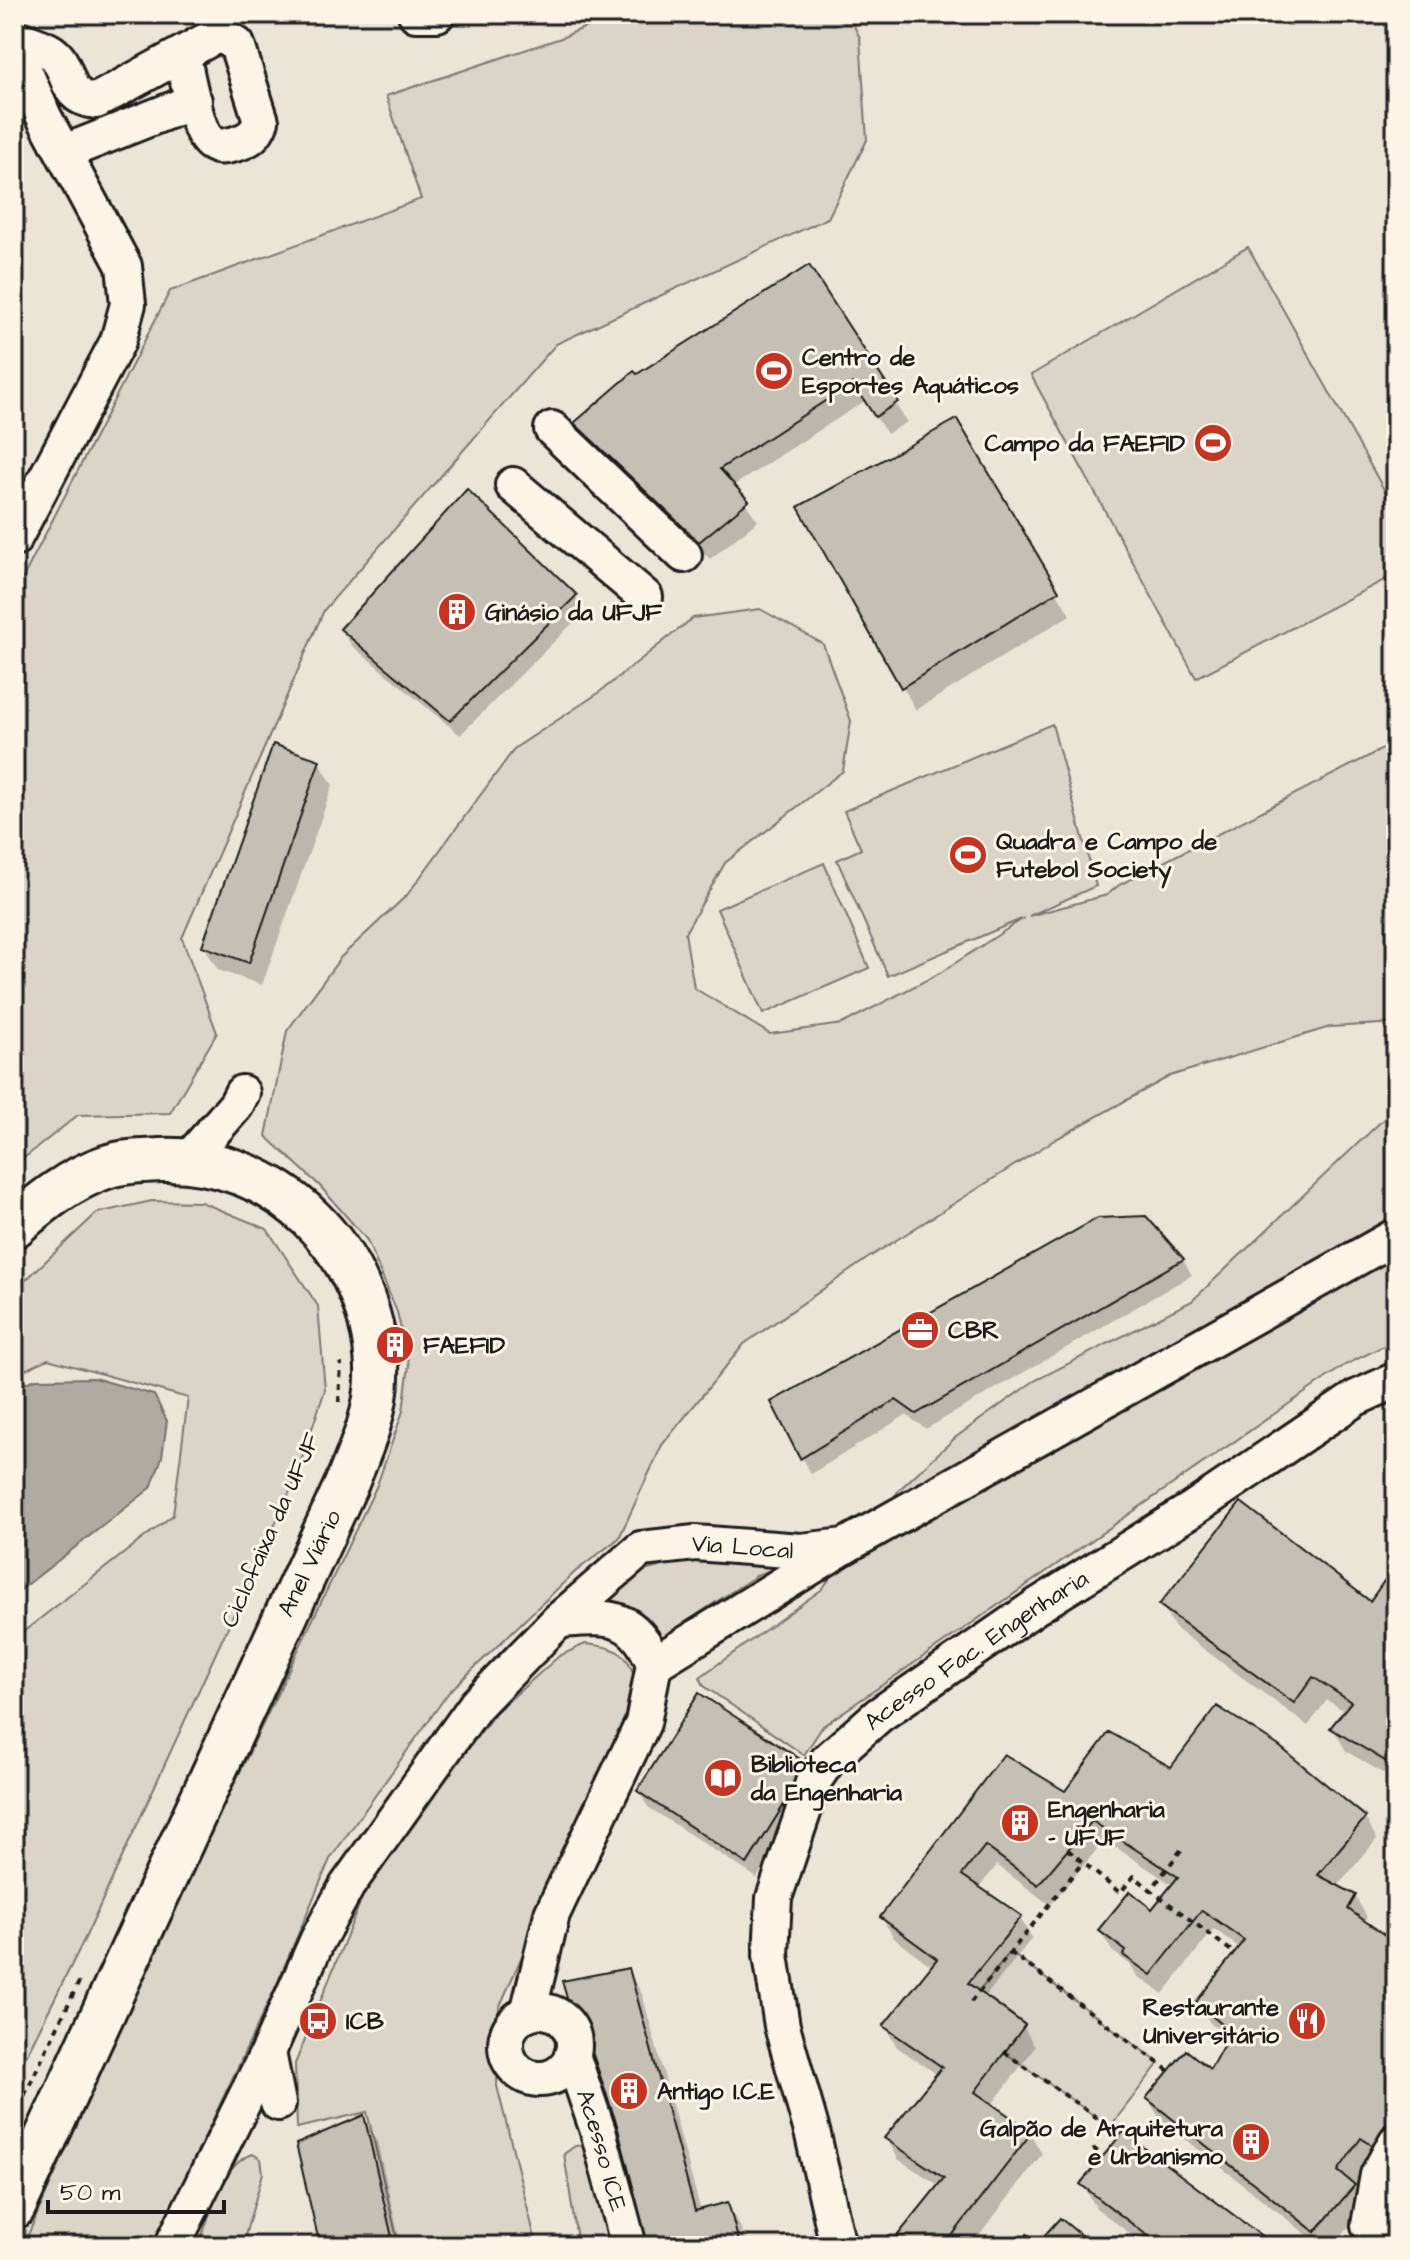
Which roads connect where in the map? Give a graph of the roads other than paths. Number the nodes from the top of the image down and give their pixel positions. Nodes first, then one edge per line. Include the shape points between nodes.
1 (20, 14) edge
2 (416, 14) edge
3 (437, 14) edge
4 (14, 36) edge
5 (14, 46) edge
6 (182, 54) junction
7 (194, 101) junction
8 (65, 152) junction
9 (552, 429) dead end
10 (513, 485) dead end
11 (14, 539) edge
12 (684, 555) dead end
13 (645, 597) dead end
14 (189, 1159) junction
15 (245, 1174) junction
16 (14, 1226) edge
17 (1396, 1236) edge
18 (1396, 1380) edge
19 (845, 1546) junction
20 (559, 1620) junction
21 (654, 1664) junction
22 (528, 2013) junction
23 (268, 2052) junction
24 (572, 2055) junction
25 (278, 2103) dead end
26 (1396, 2142) edge
27 (1396, 2191) edge
28 (14, 2207) edge
29 (1360, 2235) edge
30 (172, 2246) edge
31 (629, 2246) edge
32 (838, 2246) edge

1 - 4 lane
2 - 3 lane
4 - 6 lane via 51,52 83,100 96,101
5 - 8 lane
6 - 7 lane
6 - 7 lane via 215,36 237,45 261,121 258,132 220,147 209,142
7 - 8 lane
8 - 11 lane via 124,266 128,304 118,341
9 - 12 lane
10 - 13 lane
14 - 15 main road, Anel Viário
14 - 15 lane via 239,1099 234,1132
14 - 16 main road, Anel Viário via 106,1166 51,1194
15 - 28 main road, Anel Viário via 308,1213 342,1252 373,1336 378,1371 368,1432
17 - 19 lane, Via Local
18 - 32 lane, Acesso Fac. Engenharia via 1356,1398 1037,1606 879,1715 828,1760 814,1780 774,1898 771,1955 782,2026
19 - 20 lane, Via Local via 801,1551 695,1543 641,1549
19 - 21 lane
20 - 21 lane via 611,1617 638,1634
20 - 23 lane, Via Local via 476,1705 347,1886
21 - 22 lane via 643,1723 552,1914
22 - 24 lane via 550,2012 567,2024
22 - 24 lane via 507,2036 513,2066 541,2079 561,2072
23 - 25 lane
23 - 30 lane, Via Local
24 - 31 lane, Acesso ICE
26 - 29 lane via 1378,2175
27 - 29 lane

